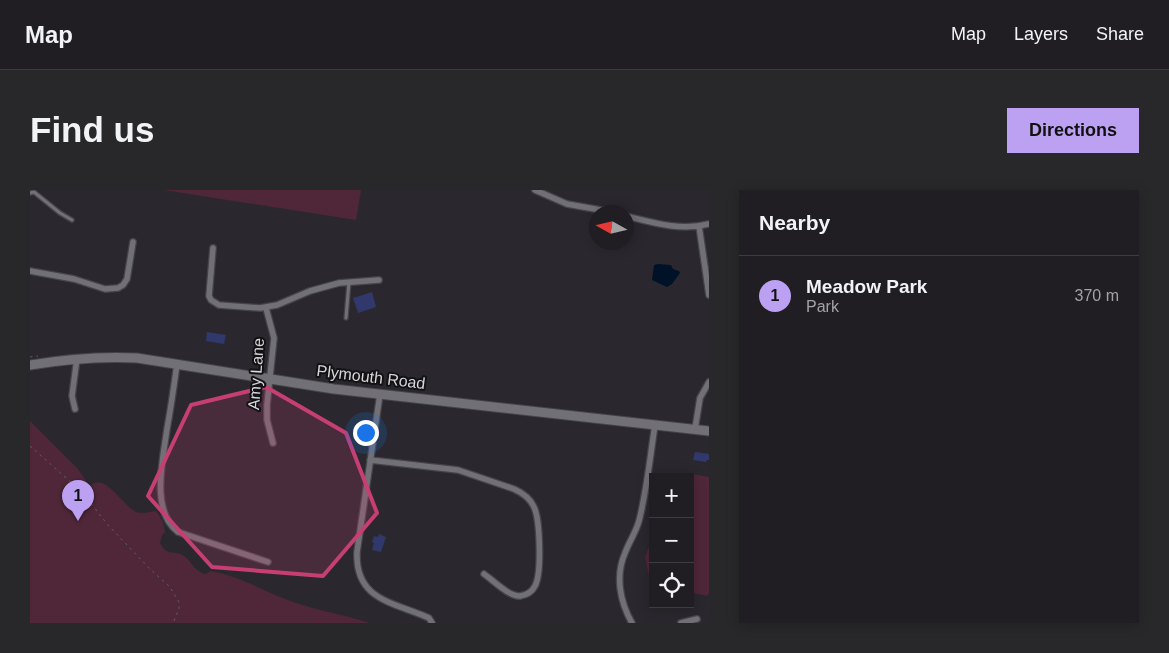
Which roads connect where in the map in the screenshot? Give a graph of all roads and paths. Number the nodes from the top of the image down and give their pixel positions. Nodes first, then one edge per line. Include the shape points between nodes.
1 (535, 190) edge
2 (30, 193) edge
3 (589, 208) edge
4 (634, 218) edge
5 (72, 220) dead end
6 (709, 224) edge
7 (698, 226) junction
8 (133, 242) dead end
9 (213, 248) dead end
10 (30, 271) edge
11 (378, 280) dead end
12 (349, 282) junction
13 (709, 295) edge
14 (266, 308) junction
15 (346, 318) dead end
16 (77, 358) junction
17 (178, 364) junction
18 (30, 365) edge
19 (270, 379) junction
20 (709, 382) edge
21 (380, 394) junction
22 (75, 410) dead end
23 (655, 425) junction
24 (695, 429) junction
25 (709, 431) edge
26 (273, 443) dead end
27 (30, 446) edge
28 (370, 460) junction
29 (268, 562) dead end
30 (484, 574) dead end
31 (697, 619) dead end
32 (173, 623) edge
33 (432, 623) edge
34 (632, 623) edge
35 (681, 623) edge

1 - 3 street via 567,204
2 - 5 lane via 34,192
4 - 7 street via 670,227
6 - 7 street
7 - 13 street
8 - 10 street via 128,279 118,288 105,289
9 - 14 street via 208,290 211,300 219,305
11 - 12 street
12 - 14 street
12 - 15 lane
14 - 19 street, Amy Lane via 274,338
16 - 17 main road, Plymouth Road via 137,358
16 - 18 main road, Plymouth Road
16 - 22 street via 72,396
17 - 19 main road, Plymouth Road
17 - 29 street via 160,480 163,506 170,526 178,532
19 - 21 main road, Plymouth Road
19 - 26 street, Amy Lane via 267,420
20 - 24 street via 700,398
21 - 23 main road, Plymouth Road
21 - 28 street
23 - 24 main road, Plymouth Road
23 - 34 street via 639,522 620,568 620,594
24 - 25 main road, Plymouth Road
27 - 32 path via 83,493 128,546 170,586 179,609
28 - 30 street via 458,470 522,492 529,498 539,524 539,569 535,587 526,594 514,595
28 - 33 street via 357,552 358,572 362,582 376,597 428,618
31 - 35 street

